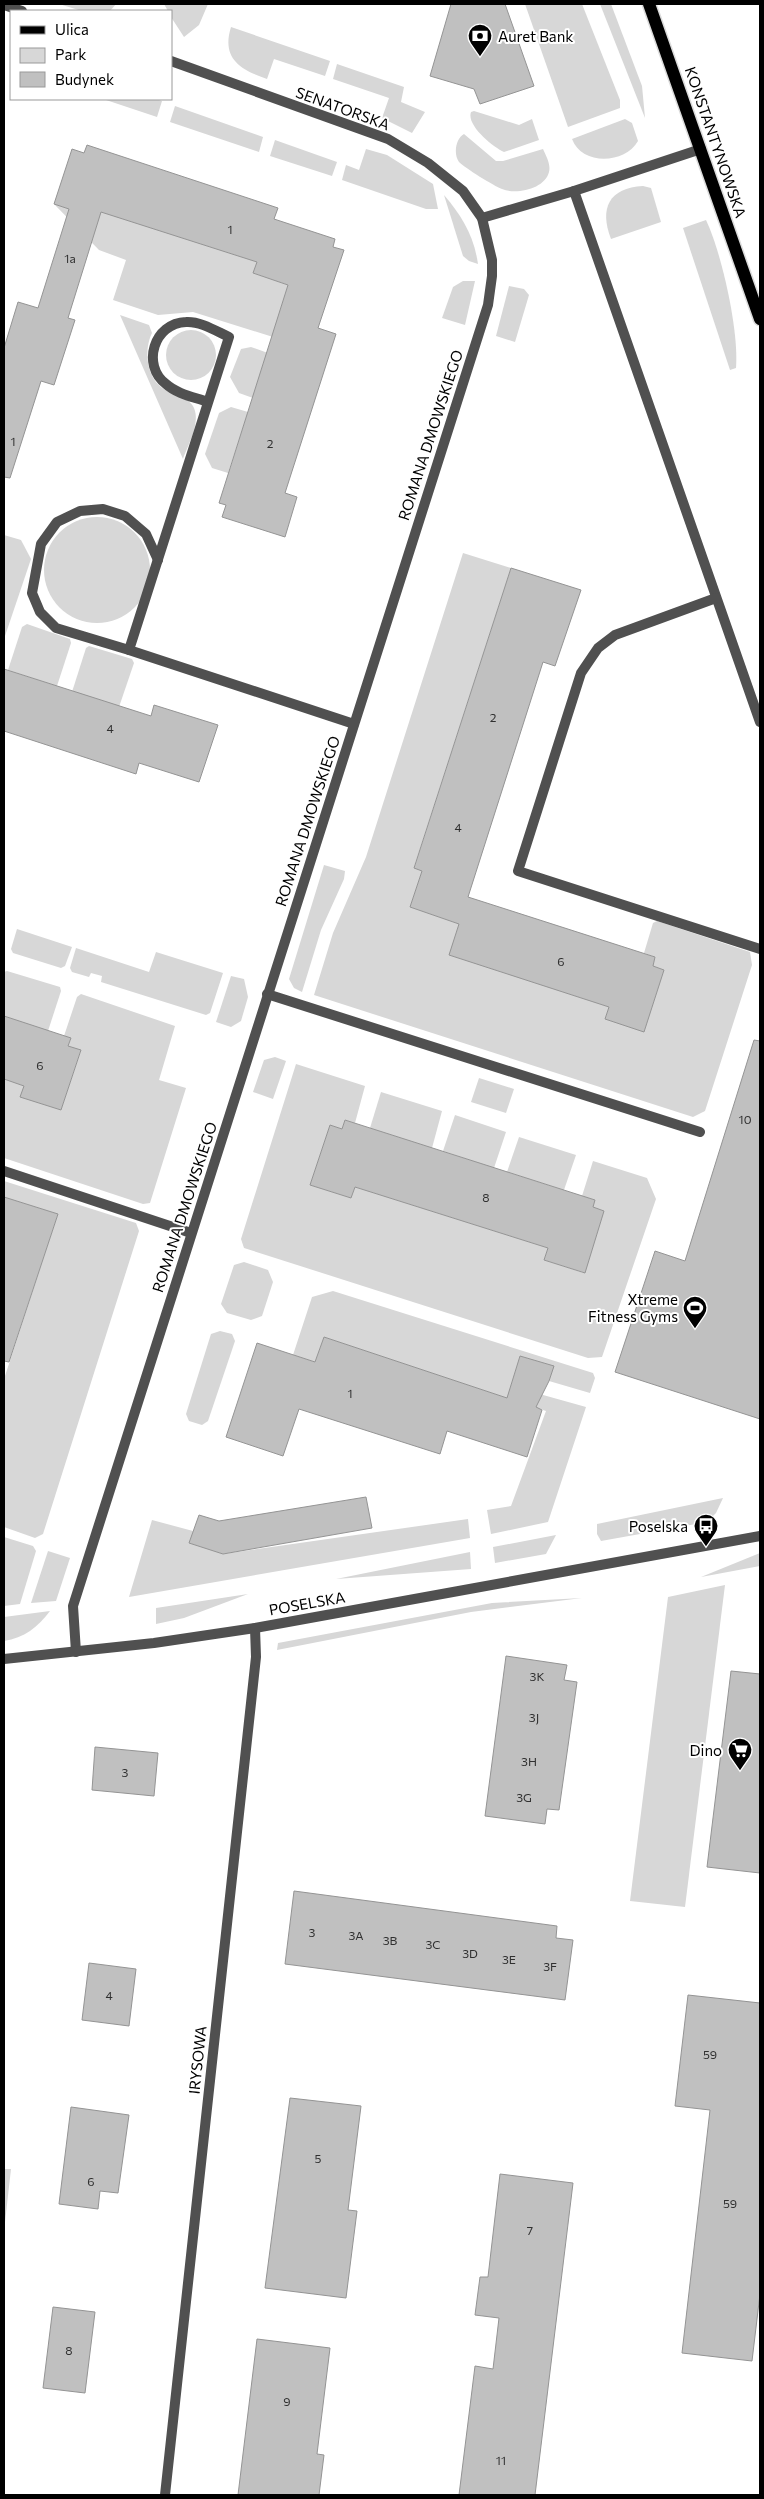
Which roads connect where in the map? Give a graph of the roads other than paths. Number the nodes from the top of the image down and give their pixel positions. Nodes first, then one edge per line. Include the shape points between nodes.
1 (649, 4) edge
2 (4, 6) edge
3 (18, 10) edge
4 (172, 61) edge
5 (702, 149) junction
6 (574, 191) junction
7 (482, 218) junction
8 (760, 319) edge
9 (208, 402) junction
10 (158, 560) junction
11 (716, 598) junction
12 (129, 650) junction
13 (760, 722) edge
14 (354, 724) junction
15 (760, 949) edge
16 (267, 994) junction
17 (700, 1132) dead end
18 (4, 1171) edge
19 (191, 1233) junction
20 (760, 1536) edge
21 (255, 1628) junction
22 (76, 1652) junction
23 (4, 1659) edge
24 (165, 2495) edge

1 - 5 main road, KONSTANTYNOWSKA
2 - 3 street
4 - 7 street, SENATORSKA via 388,140 428,163 463,191
5 - 6 street
5 - 8 main road, KONSTANTYNOWSKA
6 - 7 street
6 - 11 street
7 - 14 street, ROMANA DMOWSKIEGO via 492,260 488,305
9 - 9 street via 229,336 198,323 174,324 156,340 152,362 156,373 173,389
9 - 10 street
10 - 12 street
10 - 12 street via 146,534 125,516 103,509 80,510 57,522 41,544 32,593 40,612 56,628
11 - 13 street
11 - 15 street via 615,635 598,648 582,673 518,871
12 - 14 street
14 - 16 street, ROMANA DMOWSKIEGO
16 - 17 street
16 - 19 street, ROMANA DMOWSKIEGO
18 - 19 street
19 - 22 street, ROMANA DMOWSKIEGO via 73,1606
20 - 21 street, POSELSKA
21 - 22 street, POSELSKA
21 - 24 street, IRYSOWA via 256,1657
22 - 23 street, POSELSKA

